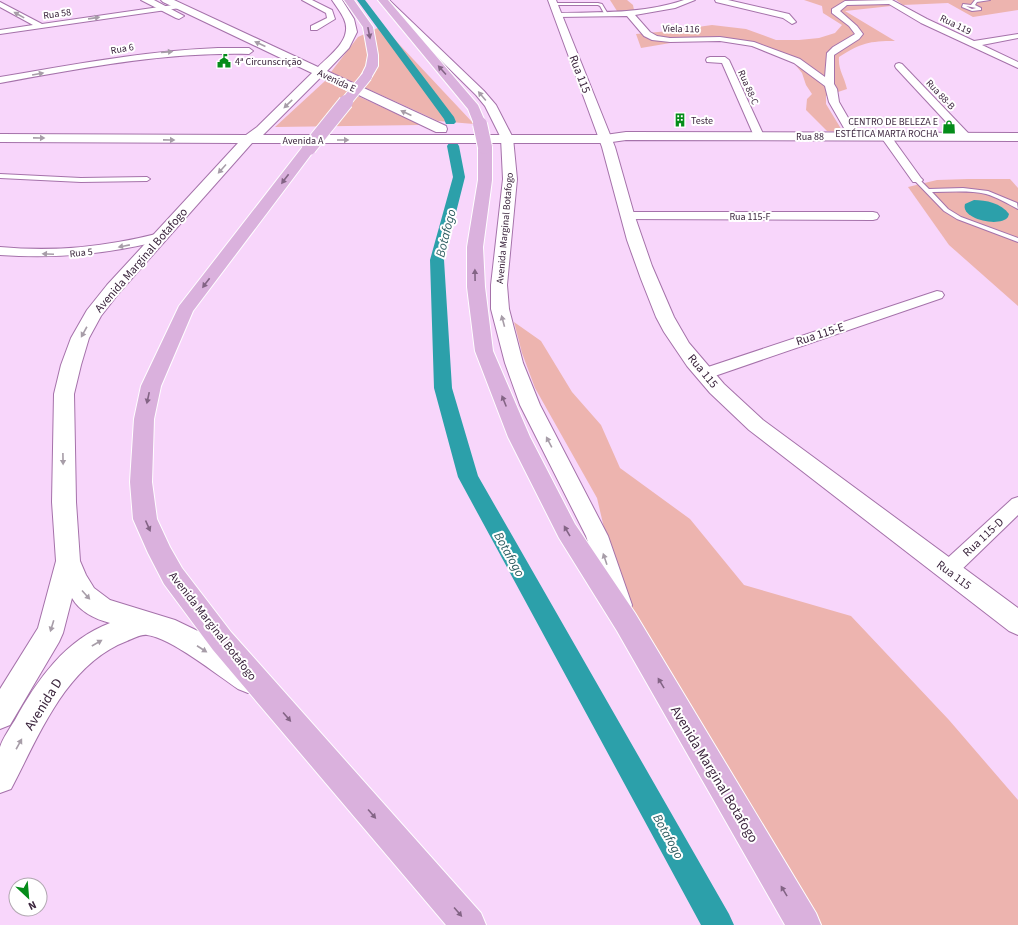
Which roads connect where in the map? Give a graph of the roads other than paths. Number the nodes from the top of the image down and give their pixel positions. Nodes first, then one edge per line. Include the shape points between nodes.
1 (146, 0) edge
2 (306, 0) edge
3 (337, 0) edge
4 (349, 0) edge
5 (383, 0) edge
6 (691, 0) edge
7 (718, 0) edge
8 (988, 0) edge
9 (888, 1) edge
10 (552, 2) edge
11 (0, 4) edge
12 (173, 4) edge
13 (973, 5) dead end
14 (629, 13) junction
15 (606, 14) junction
16 (558, 15) junction
17 (792, 22) dead end
18 (39, 25) junction
19 (314, 28) dead end
20 (0, 32) edge
21 (1018, 36) edge
22 (972, 44) junction
23 (345, 46) junction
24 (248, 51) junction
25 (327, 51) dead end
26 (284, 54) junction
27 (306, 54) dead end
28 (710, 60) dead end
29 (1018, 65) edge
30 (899, 66) dead end
31 (317, 75) junction
32 (0, 80) edge
33 (829, 84) junction
34 (0, 128) edge
35 (441, 129) junction
36 (504, 134) junction
37 (603, 134) junction
38 (255, 135) junction
39 (759, 136) junction
40 (853, 136) junction
41 (886, 137) junction
42 (966, 137) junction
43 (1018, 137) edge
44 (0, 138) edge
45 (0, 176) edge
46 (147, 179) dead end
47 (917, 180) joint
48 (927, 191) junction
49 (1018, 207) edge
50 (627, 216) junction
51 (873, 216) dead end
52 (160, 237) junction
53 (1018, 240) edge
54 (0, 251) edge
55 (936, 295) dead end
56 (704, 374) junction
57 (1018, 504) edge
58 (68, 561) junction
59 (948, 570) junction
60 (626, 622) junction
61 (1018, 622) edge
62 (144, 623) junction
63 (261, 687) junction
64 (0, 715) edge
65 (0, 778) edge
66 (469, 925) edge
67 (804, 925) edge

1 - 12 main road, Avenida E
2 - 19 street via 329,12 331,19
3 - 23 main road, Avenida Marginal Botafogo via 349,19 352,32
4 -> 63 main road, Avenida Marginal Botafogo, bridge via 368,27 373,55 372,66 367,76 185,310 151,386 144,419 141,482 145,519 173,576 194,606
36 -> 5 street, Avenida Marginal Botafogo via 490,105 480,93
60 -> 5 main road, Avenida Marginal Botafogo, bridge via 567,531 519,437 484,351 476,287 475,247 485,180 485,147 474,108
6 - 14 street via 674,7
7 - 17 street via 786,16
8 - 13 lane via 976,1
9 - 22 street, Rua 119
9 - 33 street via 845,3 835,10 856,28 859,34 854,40 832,51
10 - 15 lane via 598,4
10 - 16 street, Rua 115
18 -> 11 street
18 -> 12 street, Rua 58
12 - 24 main road, Avenida E
26 -> 12 main road, Avenida E
14 - 15 street
14 - 33 street, Viela 116 via 647,34 655,38 720,39 754,44 797,61
15 - 16 street
16 - 37 street, Rua 115
18 - 20 street, Rua 58
21 - 22 street
22 - 29 street, Rua 119
23 - 25 main road
23 - 31 main road, Avenida Marginal Botafogo
24 - 31 main road, Avenida E
32 -> 24 street, Rua 6 via 159,53 200,50
26 - 27 main road
26 - 31 main road, Avenida E
28 - 39 street, Rua 88-C via 725,60
30 - 42 street, Rua 88-B
35 -> 31 main road, Avenida E
31 -> 38 main road, Avenida Marginal Botafogo
33 - 40 street via 834,102
34 - 38 main road, Avenida A
35 - 36 main road, Avenida A
35 - 38 main road, Avenida A
36 - 37 main road, Avenida A
38 -> 36 main road, Avenida A via 455,140
60 -> 36 street, Avenida Marginal Botafogo via 597,536 530,406 514,363 500,309 499,285 510,179
37 - 39 main road, Rua 88
37 - 50 street, Rua 115
44 -> 38 main road, Avenida A
38 -> 52 main road, Avenida Marginal Botafogo
39 - 40 main road, Rua 88
40 - 41 main road, Rua 88
41 - 42 main road, Rua 88
41 - 47 street
42 - 43 main road, Rua 88
45 - 46 lane via 81,180
47 - 48 lane
48 - 49 lane via 963,190 988,193
48 - 53 lane via 946,210 959,218
50 - 51 street, Rua 115-F
50 - 56 street, Rua 115 via 665,318 682,346
52 -> 54 street, Rua 5 via 87,252 55,254
52 -> 58 main road, Avenida Marginal Botafogo via 93,314 80,338 71,365 64,394 63,424
55 - 56 street, Rua 115-E
56 - 59 street, Rua 115 via 756,425
57 - 59 street, Rua 115-D
58 -> 62 main road, Avenida Marginal Botafogo via 85,596 102,609
58 -> 64 main road via 50,633
59 - 61 street, Rua 115
67 -> 60 main road, Avenida Marginal Botafogo
62 -> 63 main road, Avenida Marginal Botafogo via 166,629 192,642
65 -> 62 main road, Avenida D via 49,690 69,665 98,642
63 -> 66 main road, Avenida Marginal Botafogo

